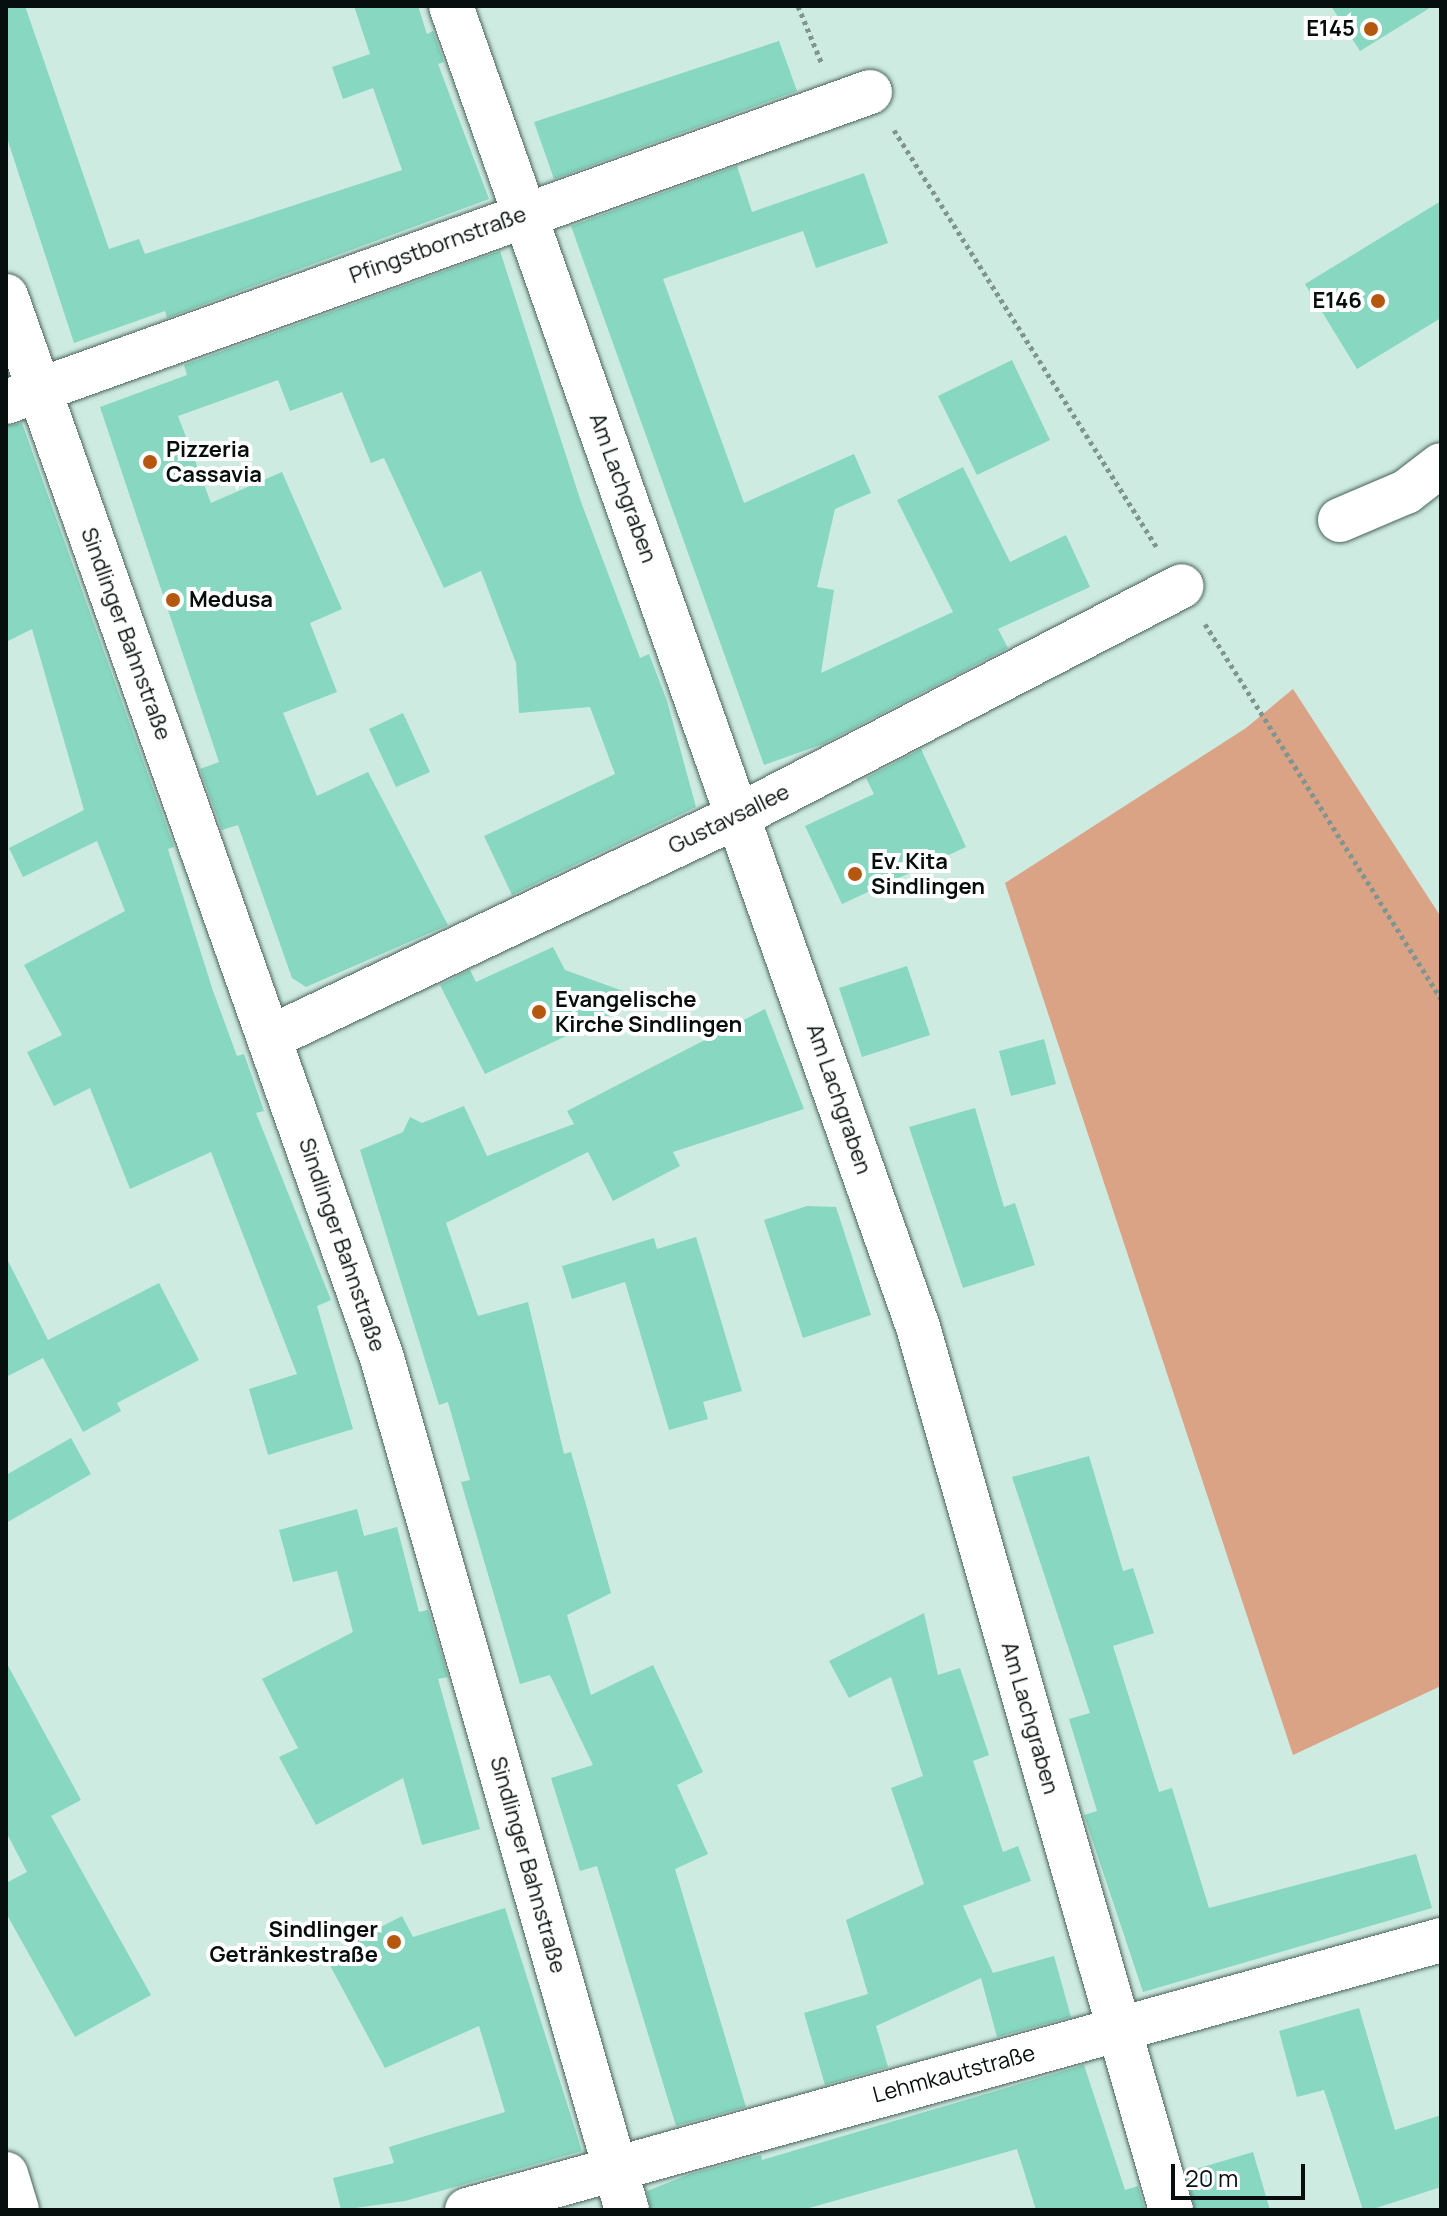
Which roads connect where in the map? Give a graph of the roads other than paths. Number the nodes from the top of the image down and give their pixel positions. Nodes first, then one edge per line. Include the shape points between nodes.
1 (451, 6) edge
2 (853, 98) road end
3 (524, 214) junction
4 (6, 296) edge
5 (23, 396) edge
6 (1441, 465) edge
7 (1340, 520) dead end
8 (1181, 586) road end
9 (742, 814) junction
10 (269, 1038) junction
11 (1441, 1940) edge
12 (1120, 2028) junction
13 (615, 2168) junction
14 (6, 2174) edge
15 (17, 2210) edge
16 (467, 2210) edge
17 (627, 2210) edge
18 (1171, 2210) edge

1 - 3 street, Am Lachgraben
2 - 3 street, Pfingstbornstraße
3 - 5 street, Pfingstbornstraße
3 - 9 street, Am Lachgraben
4 - 5 street, Sindlinger Bahnstraße
5 - 10 street, Sindlinger Bahnstraße
6 - 7 street via 1406,492
8 - 9 street, Gustavsallee
9 - 10 street, Gustavsallee
9 - 12 street, Am Lachgraben via 918,1327
10 - 13 street, Sindlinger Bahnstraße via 382,1358
11 - 12 street, Lehmkautstraße
12 - 13 street, Lehmkautstraße
12 - 18 street, Am Lachgraben
13 - 16 street, Lehmkautstraße
13 - 17 street, Sindlinger Bahnstraße
14 - 15 street

